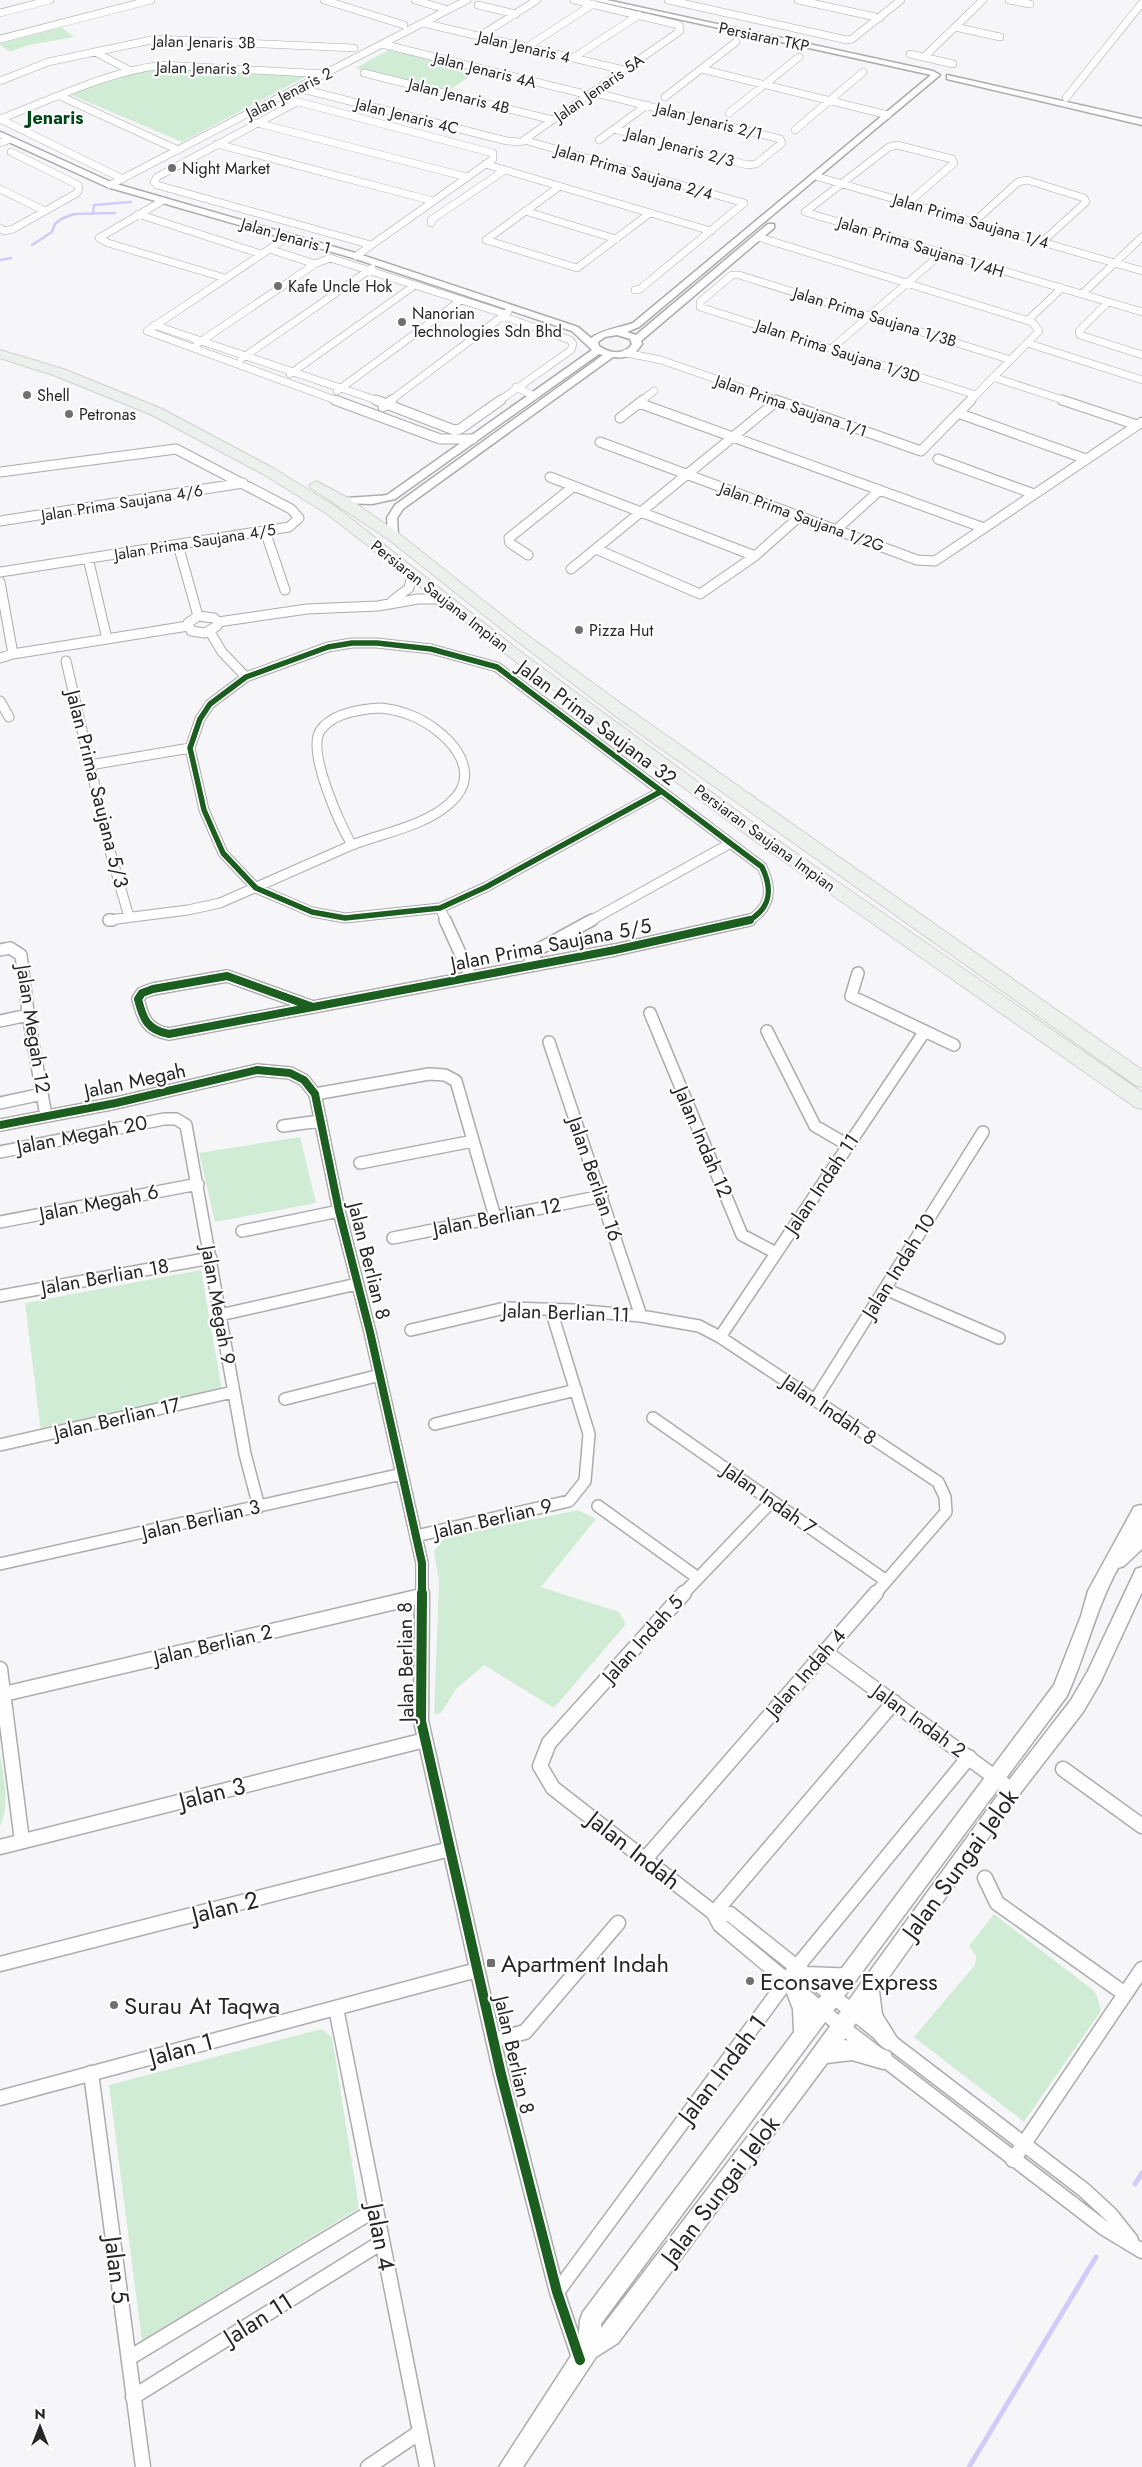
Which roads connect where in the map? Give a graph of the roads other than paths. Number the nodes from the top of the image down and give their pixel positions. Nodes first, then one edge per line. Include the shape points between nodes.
1 (50, 0) edge
2 (151, 0) edge
3 (324, 0) edge
4 (415, 0) edge
5 (468, 0) edge
6 (537, 0) edge
7 (574, 0) edge
8 (668, 0) edge
9 (798, 0) edge
10 (901, 0) edge
11 (982, 0) edge
12 (1009, 0) edge
13 (619, 1) edge
14 (594, 2) edge
15 (1142, 3) edge
16 (1030, 4) dead end
17 (478, 5) dead end
18 (438, 7) junction
19 (448, 10) junction
20 (0, 13) edge
21 (516, 14) junction
22 (639, 15) junction
23 (880, 18) junction
24 (423, 23) junction
25 (404, 25) junction
26 (955, 27) junction
27 (390, 32) dead end
28 (480, 36) junction
29 (1000, 37) dead end
30 (0, 39) edge
31 (736, 42) dead end
32 (382, 44) junction
33 (354, 48) dead end
34 (527, 48) junction
35 (95, 52) junction
36 (910, 54) dead end
37 (799, 57) dead end
38 (924, 57) junction
39 (573, 58) junction
40 (908, 68) junction
41 (701, 69) junction
42 (129, 70) junction
43 (624, 70) junction
44 (863, 72) dead end
45 (935, 72) junction
46 (364, 73) dead end
47 (326, 74) junction
48 (949, 75) junction
49 (0, 81) edge
50 (927, 82) junction
51 (764, 84) junction
52 (298, 88) junction
53 (591, 94) junction
54 (60, 96) junction
55 (280, 97) junction
56 (665, 97) dead end
57 (1066, 98) junction
58 (830, 100) junction
59 (297, 102) junction
60 (647, 105) junction
61 (729, 113) dead end
62 (888, 115) junction
63 (1142, 116) edge
64 (0, 119) edge
65 (553, 120) junction
66 (1142, 122) edge
67 (257, 123) junction
68 (614, 129) junction
69 (794, 130) dead end
70 (3, 139) edge
71 (524, 140) junction
72 (599, 140) dead end
73 (517, 143) joint
74 (217, 144) junction
75 (178, 150) junction
76 (10, 152) dead end
77 (50, 159) junction
78 (486, 164) junction
79 (36, 165) junction
80 (747, 165) joint
81 (505, 170) junction
82 (815, 176) junction
83 (123, 178) junction
84 (467, 178) junction
85 (826, 179) junction
86 (841, 184) junction
87 (110, 185) junction
88 (560, 186) junction
89 (0, 189) edge
90 (162, 201) junction
91 (433, 201) junction
92 (908, 203) junction
93 (45, 211) junction
94 (525, 212) junction
95 (650, 213) junction
96 (138, 214) junction
97 (974, 222) junction
98 (431, 223) dead end
99 (0, 228) edge
100 (711, 231) junction
101 (289, 236) junction
102 (758, 237) junction
103 (1142, 237) edge
104 (616, 239) junction
105 (1042, 242) junction
106 (371, 244) junction
107 (269, 249) junction
108 (942, 253) junction
109 (261, 254) junction
110 (356, 256) junction
111 (380, 263) junction
112 (1115, 263) junction
113 (315, 264) junction
114 (369, 270) junction
115 (1142, 270) edge
116 (224, 278) junction
117 (907, 283) junction
118 (415, 285) junction
119 (1062, 288) junction
120 (635, 290) dead end
121 (1082, 294) junction
122 (460, 300) junction
123 (1108, 302) junction
124 (700, 307) joint
125 (1142, 312) edge
126 (507, 313) junction
127 (869, 316) junction
128 (1028, 320) junction
129 (152, 326) junction
130 (575, 330) junction
131 (618, 332) junction
132 (606, 333) junction
133 (201, 341) junction
134 (637, 342) junction
135 (0, 343) edge
136 (1027, 343) junction
137 (595, 347) junction
138 (190, 348) junction
139 (831, 349) junction
140 (626, 353) junction
141 (0, 354) edge
142 (611, 354) junction
143 (1142, 355) edge
144 (246, 356) junction
145 (661, 360) junction
146 (1011, 360) junction
147 (234, 364) junction
148 (293, 372) junction
149 (993, 377) junction
150 (1142, 380) edge
151 (281, 381) junction
152 (516, 387) junction
153 (340, 388) junction
154 (654, 392) dead end
155 (976, 395) junction
156 (534, 396) junction
157 (327, 398) junction
158 (777, 401) junction
159 (639, 403) junction
160 (387, 404) junction
161 (958, 413) junction
162 (373, 415) junction
163 (620, 418) dead end
164 (1140, 424) edge
165 (733, 437) junction
166 (440, 439) junction
167 (473, 439) junction
168 (600, 442) dead end
169 (446, 458) junction
170 (938, 459) dead end
171 (1086, 460) junction
172 (0, 472) edge
173 (687, 474) junction
174 (550, 477) dead end
175 (243, 483) junction
176 (574, 486) junction
177 (880, 490) junction
178 (1034, 494) junction
179 (343, 501) junction
180 (641, 512) junction
181 (800, 516) junction
182 (0, 521) edge
183 (984, 528) junction
184 (836, 530) junction
185 (265, 531) junction
186 (393, 536) junction
187 (178, 545) junction
188 (596, 549) junction
189 (528, 555) dead end
190 (755, 556) junction
191 (88, 558) junction
192 (571, 569) dead end
193 (0, 572) edge
194 (412, 574) junction
195 (0, 582) edge
196 (284, 590) dead end
197 (450, 602) junction
198 (387, 604) junction
199 (198, 616) junction
200 (218, 622) junction
201 (188, 626) junction
202 (210, 632) junction
203 (107, 639) junction
204 (13, 654) junction
205 (0, 658) edge
206 (66, 661) dead end
207 (246, 677) junction
208 (0, 701) edge
209 (9, 717) dead end
210 (190, 748) junction
211 (90, 765) junction
212 (660, 792) junction
213 (729, 844) junction
214 (352, 845) junction
215 (768, 884) joint
216 (256, 888) junction
217 (440, 908) junction
218 (129, 917) junction
219 (109, 920) dead end
220 (5, 949) edge
221 (528, 965) junction
222 (858, 972) dead end
223 (471, 977) junction
224 (314, 1007) junction
225 (650, 1013) dead end
226 (28, 1016) junction
227 (0, 1021) edge
228 (767, 1031) dead end
229 (925, 1031) junction
230 (549, 1042) dead end
231 (954, 1045) dead end
232 (277, 1069) joint
233 (1142, 1080) edge
234 (42, 1094) junction
235 (314, 1094) junction
236 (1142, 1102) edge
237 (0, 1103) edge
238 (46, 1116) junction
239 (164, 1119) joint
240 (320, 1121) junction
241 (0, 1125) edge
242 (284, 1126) dead end
243 (983, 1132) dead end
244 (473, 1141) junction
245 (848, 1145) junction
246 (0, 1152) edge
247 (360, 1164) dead end
248 (198, 1184) junction
249 (602, 1196) junction
250 (339, 1211) junction
251 (495, 1218) junction
252 (0, 1222) edge
253 (242, 1231) dead end
254 (393, 1238) dead end
255 (776, 1253) junction
256 (211, 1258) junction
257 (358, 1284) junction
258 (885, 1289) junction
259 (0, 1296) edge
260 (551, 1310) junction
261 (220, 1315) junction
262 (641, 1316) junction
263 (411, 1330) dead end
264 (720, 1337) junction
265 (999, 1338) dead end
266 (380, 1375) junction
267 (576, 1390) junction
268 (233, 1392) junction
269 (285, 1398) dead end
270 (815, 1400) junction
271 (653, 1418) dead end
272 (436, 1424) dead end
273 (0, 1445) edge
274 (402, 1474) junction
275 (938, 1482) joint
276 (772, 1501) junction
277 (598, 1506) dead end
278 (259, 1507) junction
279 (1141, 1511) edge
280 (416, 1536) junction
281 (1140, 1545) edge
282 (0, 1564) edge
283 (1106, 1572) junction
284 (1142, 1574) edge
285 (698, 1578) junction
286 (885, 1580) junction
287 (1137, 1589) edge
288 (421, 1596) junction
289 (825, 1652) junction
290 (0, 1669) edge
291 (4, 1694) junction
292 (894, 1702) junction
293 (425, 1740) junction
294 (969, 1757) junction
295 (1063, 1769) dead end
296 (996, 1777) junction
297 (553, 1788) joint
298 (1012, 1790) junction
299 (1142, 1826) edge
300 (22, 1841) junction
301 (0, 1847) edge
302 (450, 1849) junction
303 (646, 1858) junction
304 (985, 1878) dead end
305 (714, 1913) junction
306 (618, 1923) dead end
307 (0, 1964) edge
308 (1142, 1969) edge
309 (477, 1970) junction
310 (796, 1978) junction
311 (845, 1978) junction
312 (869, 1991) junction
313 (1125, 1994) junction
314 (826, 2003) junction
315 (336, 2008) junction
316 (848, 2020) junction
317 (804, 2033) junction
318 (494, 2040) junction
319 (885, 2049) junction
320 (822, 2055) junction
321 (91, 2073) junction
322 (933, 2075) junction
323 (923, 2090) junction
324 (0, 2098) edge
325 (1023, 2145) junction
326 (1013, 2160) junction
327 (376, 2209) junction
328 (382, 2242) junction
329 (1138, 2248) edge
330 (556, 2292) junction
331 (584, 2355) junction
332 (129, 2358) junction
333 (134, 2397) junction
334 (420, 2432) junction
335 (143, 2467) edge
336 (368, 2467) edge
337 (427, 2467) edge
338 (510, 2467) edge

1 - 20 street
2 - 30 street
3 - 25 street
4 - 18 street
5 - 19 street, Jalan Jenaris 2
6 - 21 street
7 - 14 street
8 - 23 street via 847,40
9 - 23 street
10 - 23 street
11 - 26 street
12 - 16 street
13 - 45 street, Persiaran TKP
14 - 22 street
14 - 34 street
14 - 40 street, Persiaran TKP
15 - 57 street
17 - 21 street
18 - 19 street
18 - 25 street
19 - 24 street, Jalan Jenaris 2
21 - 28 street
22 - 39 street
22 - 43 street, Jalan Jenaris 5A via 679,25 680,31
24 - 28 street, Jalan Jenaris 4
24 - 32 street, Jalan Jenaris 2
25 - 27 street
26 - 29 street
26 - 38 street
28 - 34 street, Jalan Jenaris 4
31 - 41 street
32 - 47 street, Jalan Jenaris 2
32 - 53 street, Jalan Jenaris 4A
33 - 35 street, Jalan Jenaris 3B via 168,38
34 - 39 street, Jalan Jenaris 4
35 - 42 street
35 - 49 street, Jalan Jenaris 3B via 48,62
36 - 38 street
37 - 51 street
38 - 48 street via 954,64
39 - 43 street, Jalan Jenaris 4
40 - 45 street, Persiaran TKP
40 - 50 street via 922,74
41 - 51 street
41 - 56 street
42 - 47 street, Jalan Jenaris 3 via 162,65
42 - 54 street, Jalan Jenaris 3
43 - 53 street, Jalan Jenaris 5A
44 - 58 street
45 - 48 street
45 - 50 street
46 - 65 street, Jalan Jenaris 4B
47 - 52 street, Jalan Jenaris 2
48 - 57 street
48 - 66 street
48 - 85 street
50 - 62 street
51 - 58 street
51 - 61 street
52 - 55 street, Jalan Jenaris 2
52 - 73 street, Jalan Jenaris 4C
53 - 60 street, Jalan Jenaris 2/1
53 - 65 street, Jalan Jenaris 5A
54 - 64 street, Jalan Jenaris 3
54 - 75 street
55 - 59 street
55 - 75 street, Jalan Jenaris 2
57 - 63 street
58 - 62 street
58 - 69 street
59 - 67 street
59 - 78 street via 488,150 494,156
60 - 68 street
60 - 80 street, Jalan Jenaris 2/1 via 780,139 782,143 756,164
62 - 82 street
64 - 83 street
65 - 71 street, Jalan Jenaris 5A
67 - 74 street
67 - 84 street
68 - 72 street
68 - 80 street, Jalan Jenaris 2/3
70 - 77 street, Jalan Jenaris 1
71 - 73 street, Jalan Jenaris 5A
71 - 100 street, Jalan Prima Saujana 2/4 via 744,203
74 - 91 street
74 - 106 street via 157,177 154,182
75 - 83 street, Jalan Jenaris 2
76 - 79 street
77 - 79 street
77 - 87 street, Jalan Jenaris 1
78 - 81 street
78 - 84 street
79 - 93 street via 78,185 79,189
81 - 88 street
81 - 98 street
82 - 85 street, Jalan Prima Saujana 1/4
82 - 131 street via 636,325
83 - 87 street, Jalan Jenaris 2
84 - 91 street
85 - 86 street, Jalan Prima Saujana 1/4
85 - 102 street
86 - 92 street, Jalan Prima Saujana 1/4
86 - 92 street via 888,147 897,145 952,159 954,163
86 - 108 street, Jalan Prima Saujana 1/4H via 805,212
87 - 90 street, Jalan Jenaris 1
88 - 94 street
88 - 95 street
89 - 93 street
90 - 96 street
90 - 101 street, Jalan Jenaris 1
91 - 106 street
92 - 97 street, Jalan Prima Saujana 1/4
93 - 99 street via 13,230
94 - 104 street
94 - 104 street via 486,240 577,268
95 - 100 street
95 - 104 street
96 - 109 street
96 - 116 street via 99,238
97 - 105 street, Jalan Prima Saujana 1/4
97 - 105 street via 1018,182 1026,180 1080,195 1086,202
100 - 120 street
101 - 107 street
101 - 110 street, Jalan Jenaris 1
102 - 117 street
102 - 134 street
103 - 112 street
105 - 112 street, Jalan Prima Saujana 1/4
106 - 110 street
107 - 109 street
107 - 113 street
108 - 117 street
108 - 119 street, Jalan Prima Saujana 1/4H
109 - 116 street
110 - 111 street, Jalan Jenaris 1
111 - 114 street
111 - 126 street, Jalan Jenaris 1
112 - 115 street, Jalan Prima Saujana 1/4
112 - 121 street
113 - 114 street via 330,258
113 - 133 street
114 - 118 street
114 - 144 street
116 - 129 street
117 - 127 street
117 - 128 street
118 - 122 street
118 - 148 street
119 - 121 street, Jalan Prima Saujana 1/4H
119 - 128 street
121 - 123 street, Jalan Prima Saujana 1/4H
122 - 126 street
122 - 153 street
123 - 125 street, Jalan Prima Saujana 1/4H
123 - 143 street via 1079,331 1080,335
124 - 127 street, Jalan Prima Saujana 1/3B via 700,302 732,275 739,275
124 - 139 street, Jalan Prima Saujana 1/3D
126 - 130 street, Jalan Jenaris 1
126 - 152 street via 573,344 571,350
126 - 160 street
127 - 139 street
127 - 146 street, Jalan Prima Saujana 1/3B
128 - 136 street via 1039,331
129 - 133 street
129 - 138 street via 147,331 150,334
130 - 132 street
130 - 137 street
131 - 132 street
131 - 134 street via 629,334
132 - 137 street via 597,336
133 - 138 street
133 - 144 street
134 - 140 street via 632,351
134 - 145 street
135 - 179 highway, Persiaran Saujana Impian via 80,369 205,422
136 - 146 street
136 - 150 street
137 - 142 street
137 - 156 street
138 - 147 street
139 - 155 street, Jalan Prima Saujana 1/3D
140 - 142 street
140 - 145 street
141 - 194 highway, Persiaran Saujana Impian via 97,387 200,434 331,510
142 - 186 street via 399,507 392,518
144 - 147 street
144 - 148 street
145 - 158 street, Jalan Prima Saujana 1/1
146 - 149 street
147 - 151 street
148 - 151 street
148 - 153 street
149 - 155 street
149 - 164 street
151 - 157 street
152 - 156 street
152 - 160 street via 460,429 454,430
153 - 157 street
153 - 160 street
154 - 159 street
155 - 161 street
156 - 167 street
157 - 162 street
158 - 161 street, Jalan Prima Saujana 1/1 via 921,451
158 - 165 street
159 - 163 street
159 - 165 street
160 - 162 street
161 - 171 street
162 - 166 street
164 - 171 street
165 - 173 street
165 - 177 street
166 - 167 street
166 - 169 street via 449,449
167 - 169 street
168 - 173 street, Jalan Prima Saujana 1/2G
169 - 179 street via 391,498
170 - 178 street
171 - 178 street
172 - 175 street, Jalan Prima Saujana 4/5 via 170,448 182,450
173 - 180 street
173 - 181 street, Jalan Prima Saujana 1/2G
174 - 176 street
175 - 182 street, Jalan Prima Saujana 4/6
175 - 185 street, Jalan Prima Saujana 4/5 via 298,515 293,525
176 - 180 street
176 - 189 street via 509,538 510,543
177 - 183 street
177 - 184 street
178 - 183 street
179 - 186 highway, Persiaran Saujana Impian
180 - 188 street
180 - 190 street
181 - 184 street, Jalan Prima Saujana 1/2G
181 - 190 street
183 - 184 street, Jalan Prima Saujana 1/2G via 935,561 917,560
185 - 187 street, Jalan Prima Saujana 4/5
185 - 196 street
186 - 233 highway, Persiaran Saujana Impian via 614,706
187 - 191 street, Jalan Prima Saujana 4/5
187 - 199 street
188 - 190 street via 700,594
188 - 192 street
191 - 193 street, Jalan Prima Saujana 4/5
191 - 203 street
194 - 197 highway, Persiaran Saujana Impian
194 - 198 street via 409,588
195 - 204 street
197 - 198 street via 428,598
197 - 236 highway, Persiaran Saujana Impian via 761,837
198 - 200 street via 307,609
199 - 200 street via 209,616
199 - 201 street
200 - 202 street
201 - 202 street via 195,632
201 - 203 street
202 - 207 street via 222,652
203 - 204 street
204 - 205 street
206 - 211 street, Jalan Prima Saujana 5/3
207 - 210 street, Jalan Prima Saujana 32 via 210,704 200,719
207 - 212 street, Jalan Prima Saujana 32 via 308,653 352,643 404,646 459,655 497,667
208 - 209 street
210 - 211 street
210 - 216 street via 204,810 215,838 223,854
211 - 218 street, Jalan Prima Saujana 5/3
212 - 213 street, Jalan Prima Saujana 32
212 - 217 street via 486,887
213 - 215 street, Jalan Prima Saujana 32 via 762,867
213 - 221 street via 539,949
214 - 214 street via 428,817 460,794 465,781 464,762 439,731 424,720 399,711 360,710 325,725 317,737 320,762 334,808
214 - 216 street
215 - 221 street, Jalan Prima Saujana 5/5 via 764,910 748,921
216 - 217 street via 312,912 345,918
216 - 218 street via 212,906
217 - 223 street
218 - 219 street
220 - 226 street, Jalan Megah 12 via 21,955
221 - 223 street, Jalan Prima Saujana 5/5
222 - 229 street via 851,996
223 - 224 street, Jalan Prima Saujana 5/5
224 - 224 street, Jalan Prima Saujana 5/5 via 169,1034 148,1028 138,999 142,993 153,989 227,976
225 - 255 street, Jalan Indah 12 via 742,1235
226 - 227 street
226 - 234 street, Jalan Megah 12
228 - 245 street via 814,1126
229 - 231 street
229 - 245 street, Jalan Indah 11
230 - 249 street, Jalan Berlian 16
232 - 235 street, Jalan Berlian 8 via 294,1073 309,1084
232 - 238 street, Jalan Megah via 257,1070
234 - 237 street
234 - 238 street, Jalan Megah 12
235 - 240 street, Jalan Berlian 8
235 - 244 street via 430,1074 445,1075 456,1081
238 - 241 street, Jalan Megah
239 - 246 street, Jalan Megah 20
239 - 248 street, Jalan Megah 9 via 176,1119 186,1125
240 - 242 street
240 - 250 street, Jalan Berlian 8
243 - 258 street, Jalan Indah 10
244 - 247 street
244 - 251 street
245 - 255 street, Jalan Indah 11
248 - 252 street, Jalan Megah 6
248 - 256 street, Jalan Megah 9
249 - 251 street, Jalan Berlian 12
249 - 262 street, Jalan Berlian 16
250 - 253 street
250 - 257 street, Jalan Berlian 8
251 - 254 street, Jalan Berlian 12
255 - 264 street, Jalan Indah 11
256 - 259 street, Jalan Berlian 18
256 - 261 street, Jalan Megah 9
257 - 261 street
257 - 266 street, Jalan Berlian 8
258 - 265 street
258 - 270 street, Jalan Indah 10
260 - 262 street, Jalan Berlian 11
260 - 263 street, Jalan Berlian 11 via 505,1308
260 - 267 street
261 - 268 street, Jalan Megah 9
262 - 264 street, Jalan Berlian 11 via 699,1326
264 - 270 street, Jalan Indah 8
266 - 269 street
266 - 274 street, Jalan Berlian 8
267 - 272 street
267 - 280 street, Jalan Berlian 9 via 589,1434 585,1481 569,1502
268 - 273 street, Jalan Berlian 17
268 - 278 street, Jalan Megah 9
270 - 275 street, Jalan Indah 8
271 - 276 street, Jalan Indah 7
274 - 278 street, Jalan Berlian 3
274 - 280 street, Jalan Berlian 8
275 - 286 street, Jalan Indah 4 via 945,1497 946,1512
276 - 285 street, Jalan Indah 5
276 - 286 street, Jalan Indah 7
277 - 285 street
278 - 282 street, Jalan Berlian 3
279 - 281 street
279 - 283 street, Jalan Sungai Jelok
280 - 288 street, Jalan Berlian 8 via 422,1563
281 - 283 street
283 - 296 street, Jalan Sungai Jelok via 1061,1690
284 - 287 street, Jalan Sungai Jelok
285 - 297 street, Jalan Indah 5 via 549,1743 540,1766
286 - 289 street, Jalan Indah 4
287 - 298 street, Jalan Sungai Jelok via 1094,1677 1076,1706
288 - 291 street, Jalan Berlian 2
288 - 293 street, Jalan Berlian 8 via 421,1721
289 - 292 street, Jalan Indah 2
289 - 303 street, Jalan Indah 4
290 - 291 street
291 - 300 street
292 - 294 street, Jalan Indah 2
292 - 305 street
293 - 300 street, Jalan 3
293 - 302 street, Jalan Berlian 8
294 - 296 street, Jalan Indah 2
294 - 310 street, Jalan Indah 1
295 - 299 street
296 - 298 street, Jalan Indah 2
296 - 311 street, Jalan Sungai Jelok
297 - 303 street, Jalan Indah
298 - 312 street, Jalan Sungai Jelok
300 - 301 street, Jalan 3
302 - 307 street, Jalan 2
302 - 309 street, Jalan Berlian 8
303 - 305 street, Jalan Indah
304 - 313 street via 997,1903
305 - 310 street, Jalan Indah via 720,1925
306 - 318 street via 525,2032
308 - 313 street
309 - 315 street, Jalan 1
309 - 318 street, Jalan Berlian 8
310 - 311 street
310 - 314 street, Jalan Indah
310 - 317 street
310 - 330 street, Jalan Indah 1
311 - 314 street, Jalan Sungai Jelok
312 - 316 street, Jalan Sungai Jelok
312 - 319 street via 873,2017
313 - 325 street
314 - 316 street, Jalan Indah
314 - 317 street, Jalan Sungai Jelok
315 - 321 street, Jalan 1
315 - 327 street, Jalan 4
316 - 319 street, Jalan Indah
316 - 320 street, Jalan Sungai Jelok
317 - 331 street, Jalan Sungai Jelok via 591,2320
318 - 330 street, Jalan Berlian 8
319 - 320 street via 868,2052 834,2050
319 - 322 street
319 - 323 street
320 - 331 street, Jalan Sungai Jelok via 610,2335
321 - 324 street, Jalan 1
321 - 332 street, Jalan 5
322 - 323 street
322 - 325 street
323 - 326 street
325 - 326 street
325 - 329 street via 1084,2190
326 - 329 street via 1104,2228
327 - 328 street, Jalan 4
327 - 332 street, Jalan 11
328 - 333 street, Jalan 11
328 - 334 street, Jalan 4
330 - 331 street, Jalan Berlian 8
331 - 338 street, Jalan Sungai Jelok
332 - 333 street, Jalan 5
333 - 335 street, Jalan 5
334 - 336 street
334 - 337 street, Jalan 4

